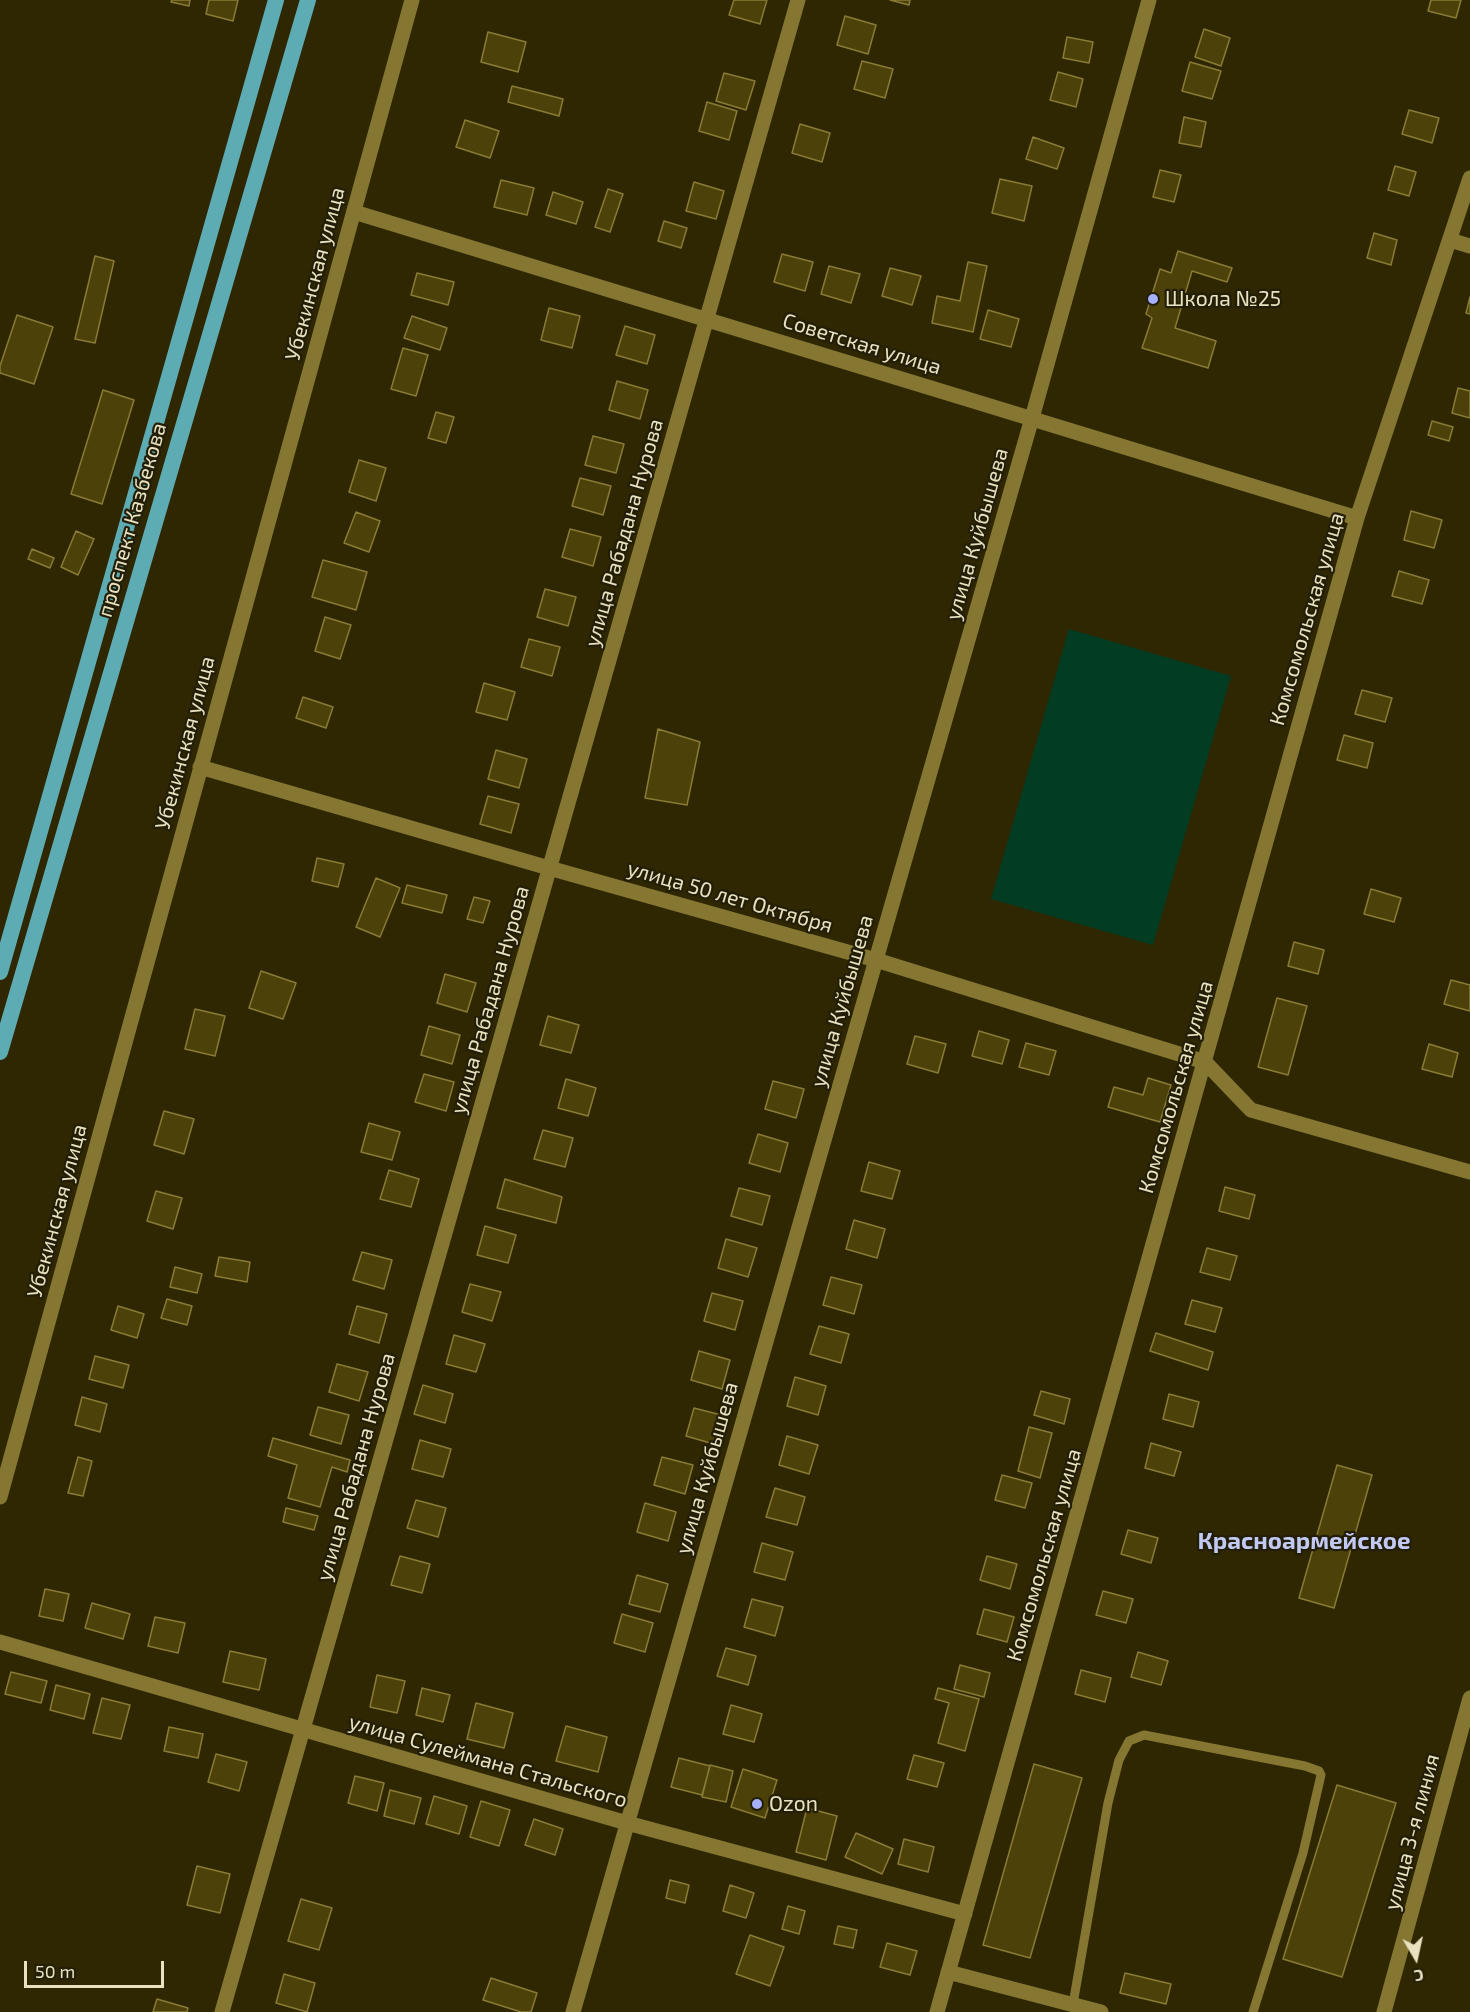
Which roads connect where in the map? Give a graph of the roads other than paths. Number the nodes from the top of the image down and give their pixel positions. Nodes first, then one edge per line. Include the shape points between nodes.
1 (276, 0) edge
2 (308, 0) edge
3 (412, 0) edge
4 (798, 0) edge
5 (1149, 0) edge
6 (1470, 177) edge
7 (354, 212) junction
8 (1450, 240) junction
9 (1470, 246) edge
10 (708, 319) junction
11 (1032, 418) junction
12 (1357, 518) junction
13 (200, 766) junction
14 (549, 868) junction
15 (876, 960) junction
16 (0, 972) edge
17 (0, 1052) edge
18 (1205, 1062) junction
19 (1470, 1172) edge
20 (0, 1497) edge
21 (0, 1642) edge
22 (1470, 1698) edge
23 (303, 1729) junction
24 (627, 1823) junction
25 (965, 1914) junction
26 (948, 1972) junction
27 (1073, 2004) junction
28 (222, 2012) edge
29 (573, 2012) edge
30 (937, 2012) edge
31 (1101, 2012) edge
32 (1253, 2012) edge
33 (1384, 2012) edge

1 - 16 highway, проспект Казбекова
2 - 17 highway, проспект Казбекова
3 - 7 street, Убекинская улица
4 - 10 street, улица Рабадана Нурова
5 - 11 street, улица Куйбышева
6 - 8 street, Комсомольская улица
7 - 10 street, Советская улица
7 - 13 street, Убекинская улица
8 - 9 street
8 - 12 street, Комсомольская улица
10 - 11 street, Советская улица
10 - 14 street, улица Рабадана Нурова
11 - 12 street, Советская улица
11 - 15 street, улица Куйбышева
12 - 18 street, Комсомольская улица
13 - 14 street, улица 50 лет Октября
13 - 20 street, Убекинская улица
14 - 15 street, улица 50 лет Октября
14 - 23 street, улица Рабадана Нурова
15 - 18 street, улица 50 лет Октября
15 - 24 street, улица Куйбышева
18 - 19 street, улица 50 лет Октября via 1251,1110
18 - 25 street, Комсомольская улица
21 - 23 street, улица Сулеймана Стальского
22 - 33 street, улица 3-я линия
23 - 24 street, улица Сулеймана Стальского
23 - 28 street, улица Рабадана Нурова
24 - 25 street, улица Сулеймана Стальского
24 - 29 street, улица Куйбышева
25 - 26 street, Комсомольская улица
26 - 27 street
26 - 30 street, Комсомольская улица
27 - 31 street
27 - 32 lane via 1119,1760 1129,1741 1144,1735 1305,1766 1321,1775 1303,1852

